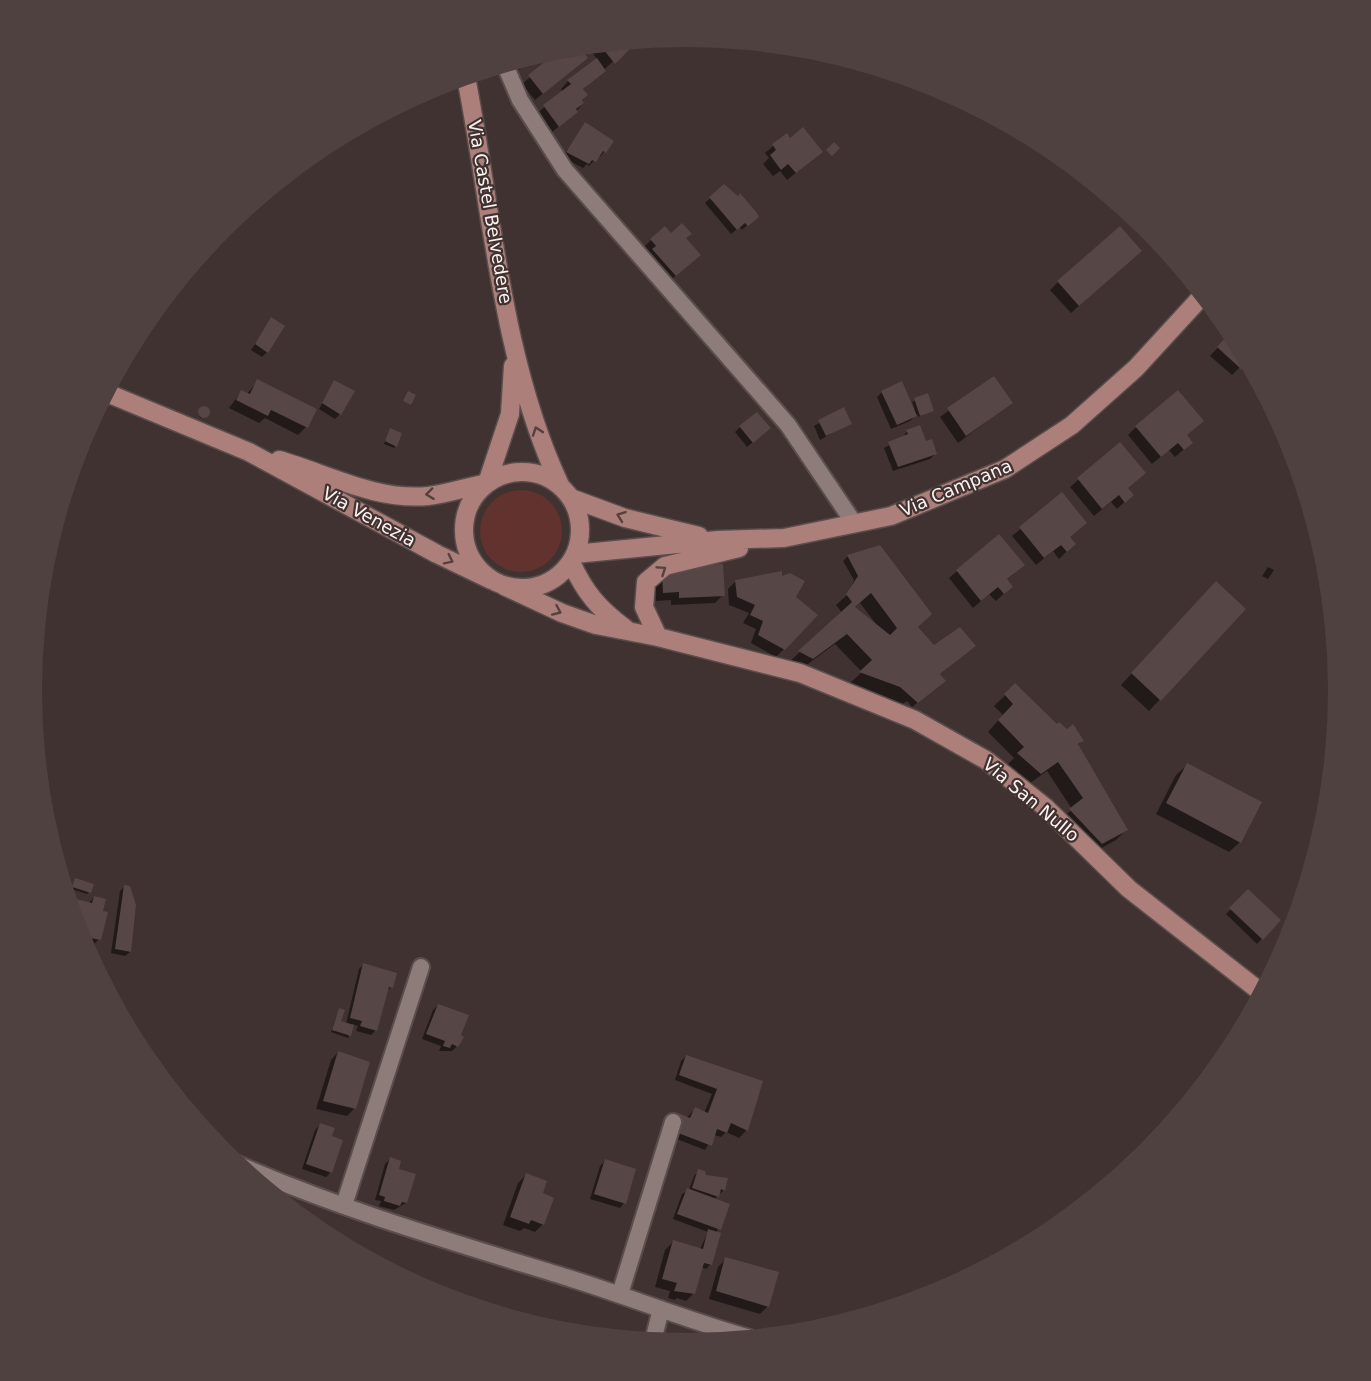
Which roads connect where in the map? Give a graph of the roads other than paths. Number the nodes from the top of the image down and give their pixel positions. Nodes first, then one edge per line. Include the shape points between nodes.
1 (508, 72) edge
2 (467, 85) edge
3 (1197, 301) edge
4 (514, 347) junction
5 (114, 396) edge
6 (249, 452) junction
7 (487, 483) junction
8 (565, 492) junction
9 (854, 523) junction
10 (784, 538) junction
11 (718, 540) junction
12 (573, 558) junction
13 (497, 583) junction
14 (627, 630) junction
15 (658, 637) junction
16 (421, 967) dead end
17 (1256, 988) edge
18 (673, 1122) dead end
19 (280, 1190) edge
20 (344, 1205) junction
21 (620, 1294) junction
22 (661, 1309) junction
23 (733, 1332) edge
24 (655, 1333) edge

1 - 9 street via 520,100 565,170 788,425
2 - 4 main road, Via Castel Belvedere
3 - 9 main road, Via Campana via 1136,368 1072,425 1005,469 891,516
4 - 7 main road via 510,414
8 -> 4 main road via 535,424
5 - 6 main road, Via Venezia
7 -> 6 main road, Via Venezia via 427,496 388,494
6 -> 13 main road, Via Venezia
7 - 8 main road, Via Campana via 504,474 524,471 543,475
7 - 13 main road, Via Campana via 467,508 464,532 469,556 478,569
11 -> 8 main road, Via Campana via 634,521
8 - 12 main road via 578,513 581,530
9 - 10 main road, Via Campana
10 - 11 main road, Via Campana
15 -> 10 main road via 644,607 643,594 646,582 665,566
11 - 12 main road, Via Campana
12 - 13 main road via 549,583 519,589
12 - 14 main road, Via San Nullo via 585,591
13 -> 14 main road, Via San Nullo via 570,616
14 - 15 main road, Via San Nullo
15 - 17 main road, Via San Nullo via 800,673 915,720 986,760 1045,807 1129,889
16 - 20 street
18 - 21 street
19 - 20 street
20 - 21 street via 442,1240
21 - 22 street
22 - 23 street
22 - 24 street

